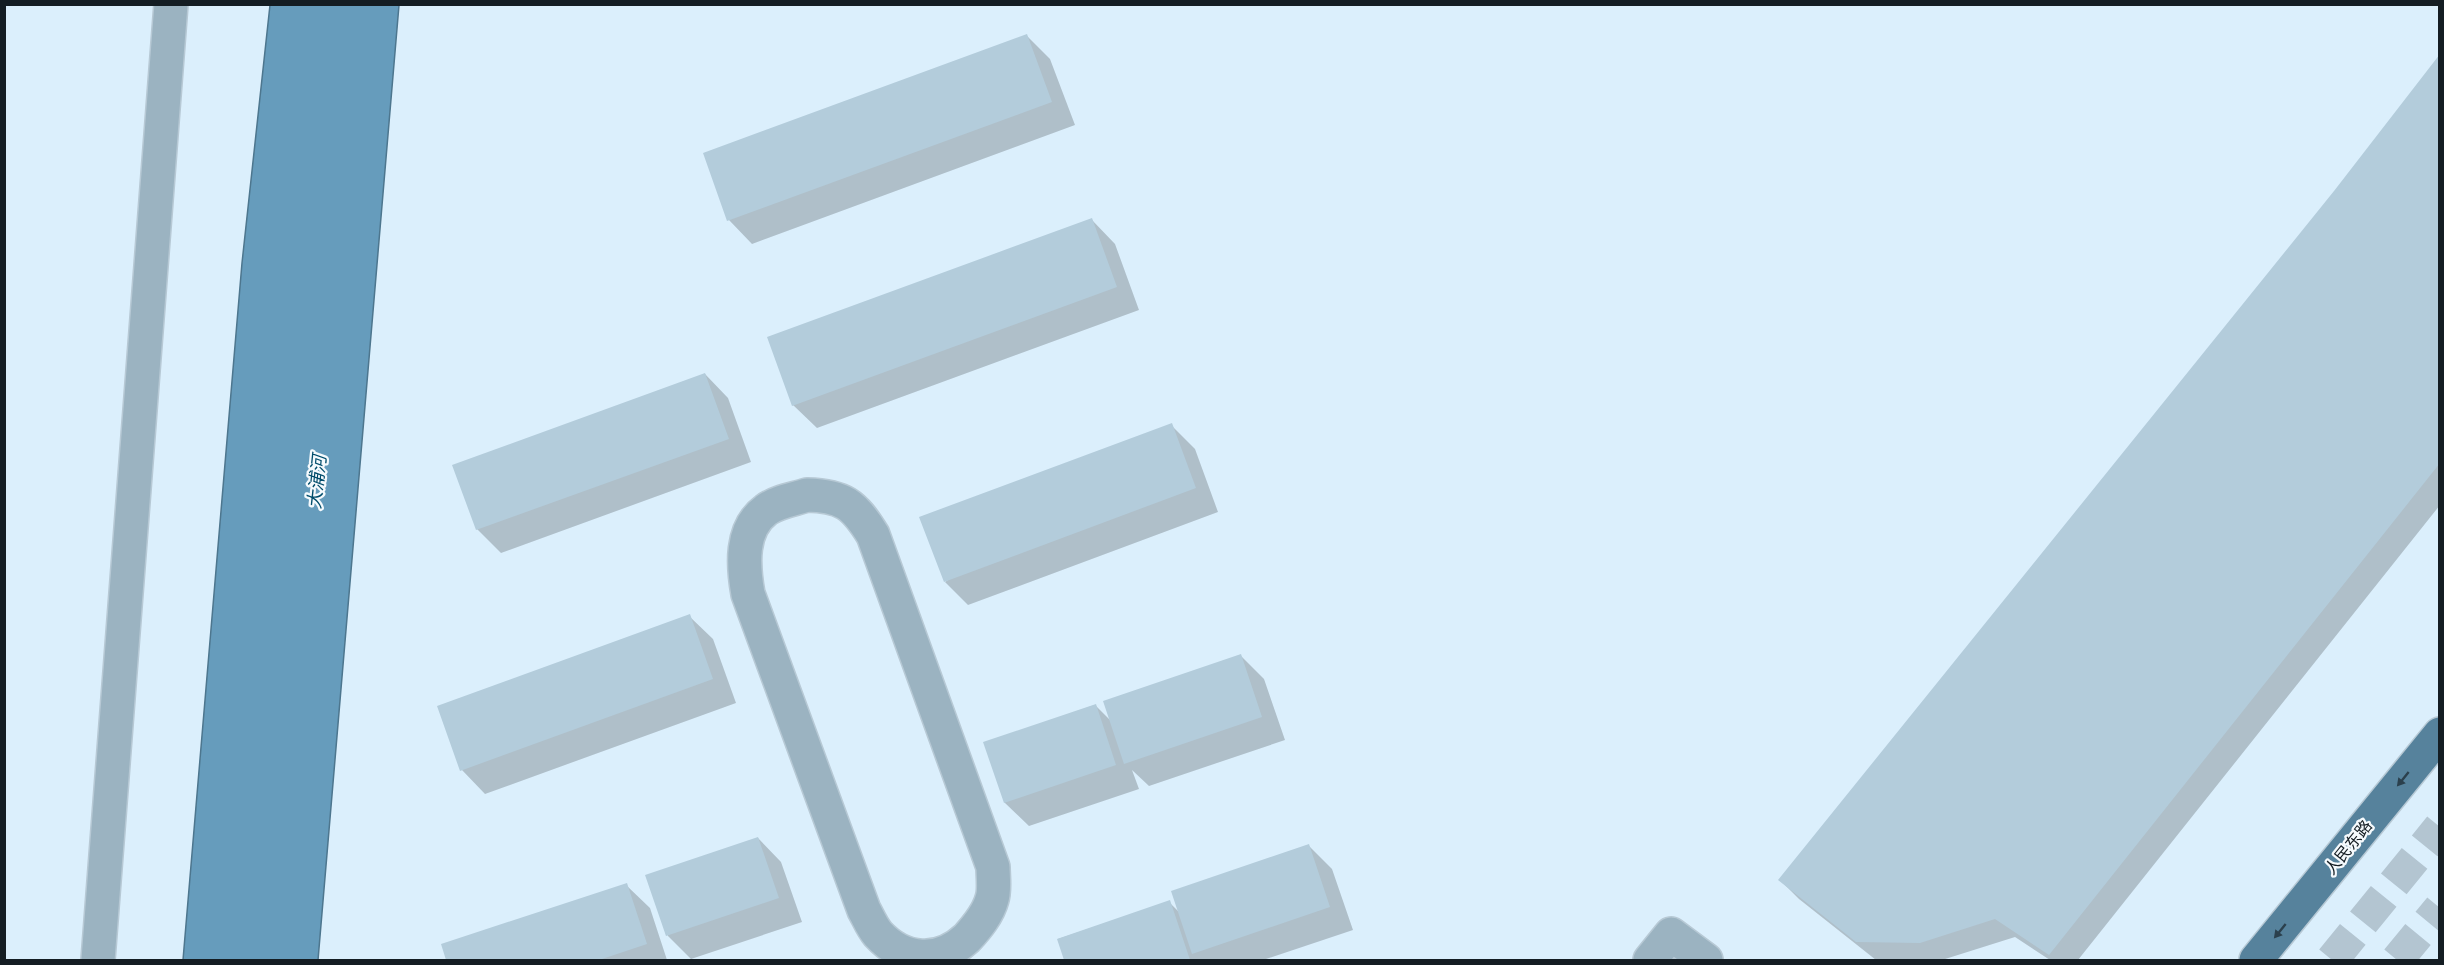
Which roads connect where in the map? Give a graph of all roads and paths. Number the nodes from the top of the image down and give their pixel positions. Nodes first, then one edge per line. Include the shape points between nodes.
1 (171, 4) edge
2 (2439, 734) edge
3 (937, 959) edge
4 (98, 960) edge
5 (1650, 960) edge
6 (1706, 960) edge
7 (2256, 960) edge

1 - 4 street
2 -> 7 main road, 人民东路
3 - 3 street via 910,955 892,946 876,932 864,910 748,594 744,550 751,527 766,509 807,495 848,502 873,536 993,867 992,898 983,919 956,949
5 - 6 street via 1671,934

